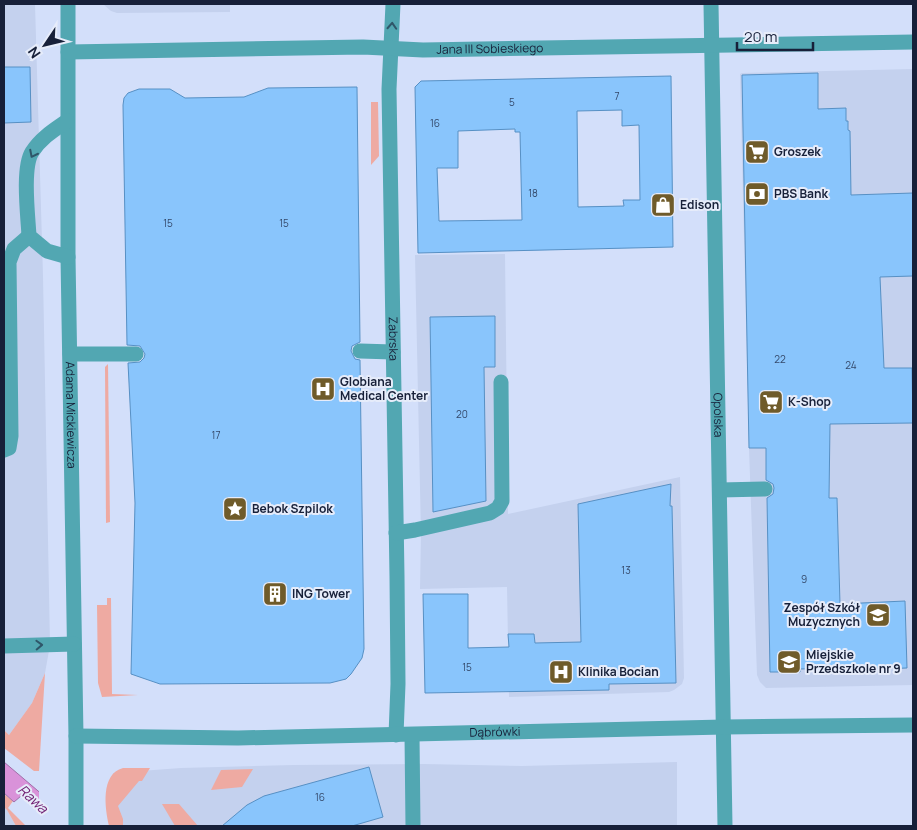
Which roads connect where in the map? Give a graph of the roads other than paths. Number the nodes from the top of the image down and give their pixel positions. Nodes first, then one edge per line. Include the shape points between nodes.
1 (68, 4) edge
2 (393, 4) edge
3 (711, 4) edge
4 (913, 42) edge
5 (712, 45) junction
6 (391, 48) junction
7 (68, 52) junction
8 (67, 121) junction
9 (29, 236) junction
10 (68, 257) junction
11 (360, 351) dead end
12 (393, 352) junction
13 (70, 354) junction
14 (136, 354) dead end
15 (501, 382) dead end
16 (4, 450) edge
17 (765, 488) dead end
18 (720, 490) junction
19 (396, 533) junction
20 (74, 644) junction
21 (4, 646) edge
22 (913, 725) edge
23 (724, 726) junction
24 (396, 735) junction
25 (412, 735) junction
26 (76, 736) junction
27 (76, 822) edge
28 (413, 826) edge
29 (725, 826) edge

1 - 7 street, Adama Mickiewicza
6 -> 2 street, Zabrska
3 - 5 street, Opolska
4 - 5 street, Jana III Sobieskiego
5 - 6 street, Jana III Sobieskiego
5 - 18 street, Opolska
6 - 7 street, Jana III Sobieskiego
6 - 12 street, Zabrska
7 - 8 street, Adama Mickiewicza
8 -> 9 street via 46,135 32,153 27,168
8 - 10 street, Adama Mickiewicza
9 - 10 street via 47,250
9 - 16 street via 14,249 9,262 11,436 8,448
10 - 13 street, Adama Mickiewicza
11 - 12 street
12 - 19 street, Zabrska
13 - 14 street
13 - 20 street, Adama Mickiewicza
15 - 19 street via 502,501 498,508 490,513
17 - 18 street
18 - 23 street, Opolska
19 - 24 street, Zabrska
21 -> 20 street
20 - 26 street, Adama Mickiewicza
22 - 23 street, Dąbrówki
23 - 25 street, Dąbrówki
23 - 29 street, Opolska
24 - 25 street, Dąbrówki
24 - 26 street, Dąbrówki via 238,738
25 - 28 street
26 - 27 street, Adama Mickiewicza

